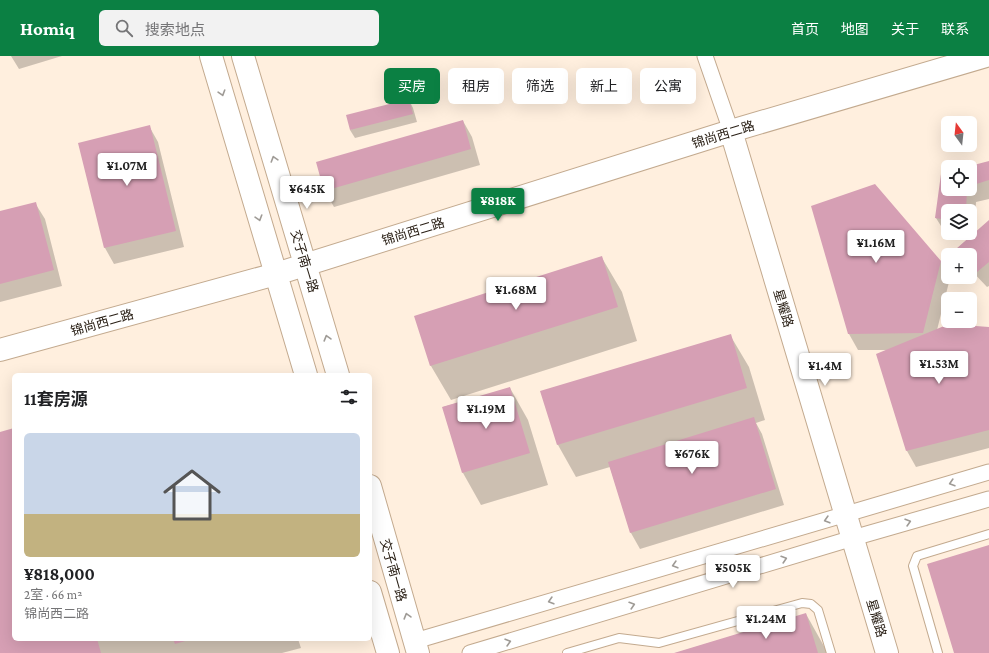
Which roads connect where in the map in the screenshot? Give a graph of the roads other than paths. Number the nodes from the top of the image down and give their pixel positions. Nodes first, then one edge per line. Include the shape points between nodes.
1 (211, 56) edge
2 (243, 56) edge
3 (705, 56) edge
4 (986, 56) edge
5 (731, 131) junction
6 (306, 264) junction
7 (276, 274) junction
8 (0, 350) edge
9 (305, 373) edge
10 (337, 373) edge
11 (989, 472) edge
12 (372, 493) edge
13 (989, 499) edge
14 (846, 515) junction
15 (989, 534) edge
16 (853, 538) junction
17 (372, 601) edge
18 (417, 647) edge
19 (383, 652) edge
20 (470, 653) edge
21 (567, 653) edge
22 (831, 653) edge
23 (887, 653) edge
24 (938, 653) edge

1 -> 7 street
6 -> 2 street, 交子南一路
3 - 5 street, 星耀路
4 - 5 street, 锦尚西二路
5 - 6 street, 锦尚西二路
5 - 14 street, 星耀路
6 - 7 street, 锦尚西二路
10 -> 6 street, 交子南一路
7 - 8 street, 锦尚西二路
7 - 9 street
11 -> 14 street
18 -> 12 street, 交子南一路
16 -> 13 street
14 - 16 street, 星耀路
14 -> 18 street
15 - 24 lane via 917,556 914,566
20 -> 16 street
16 - 23 street, 星耀路
17 - 19 street
21 - 22 lane via 620,638 659,643 802,603 811,604 818,610

